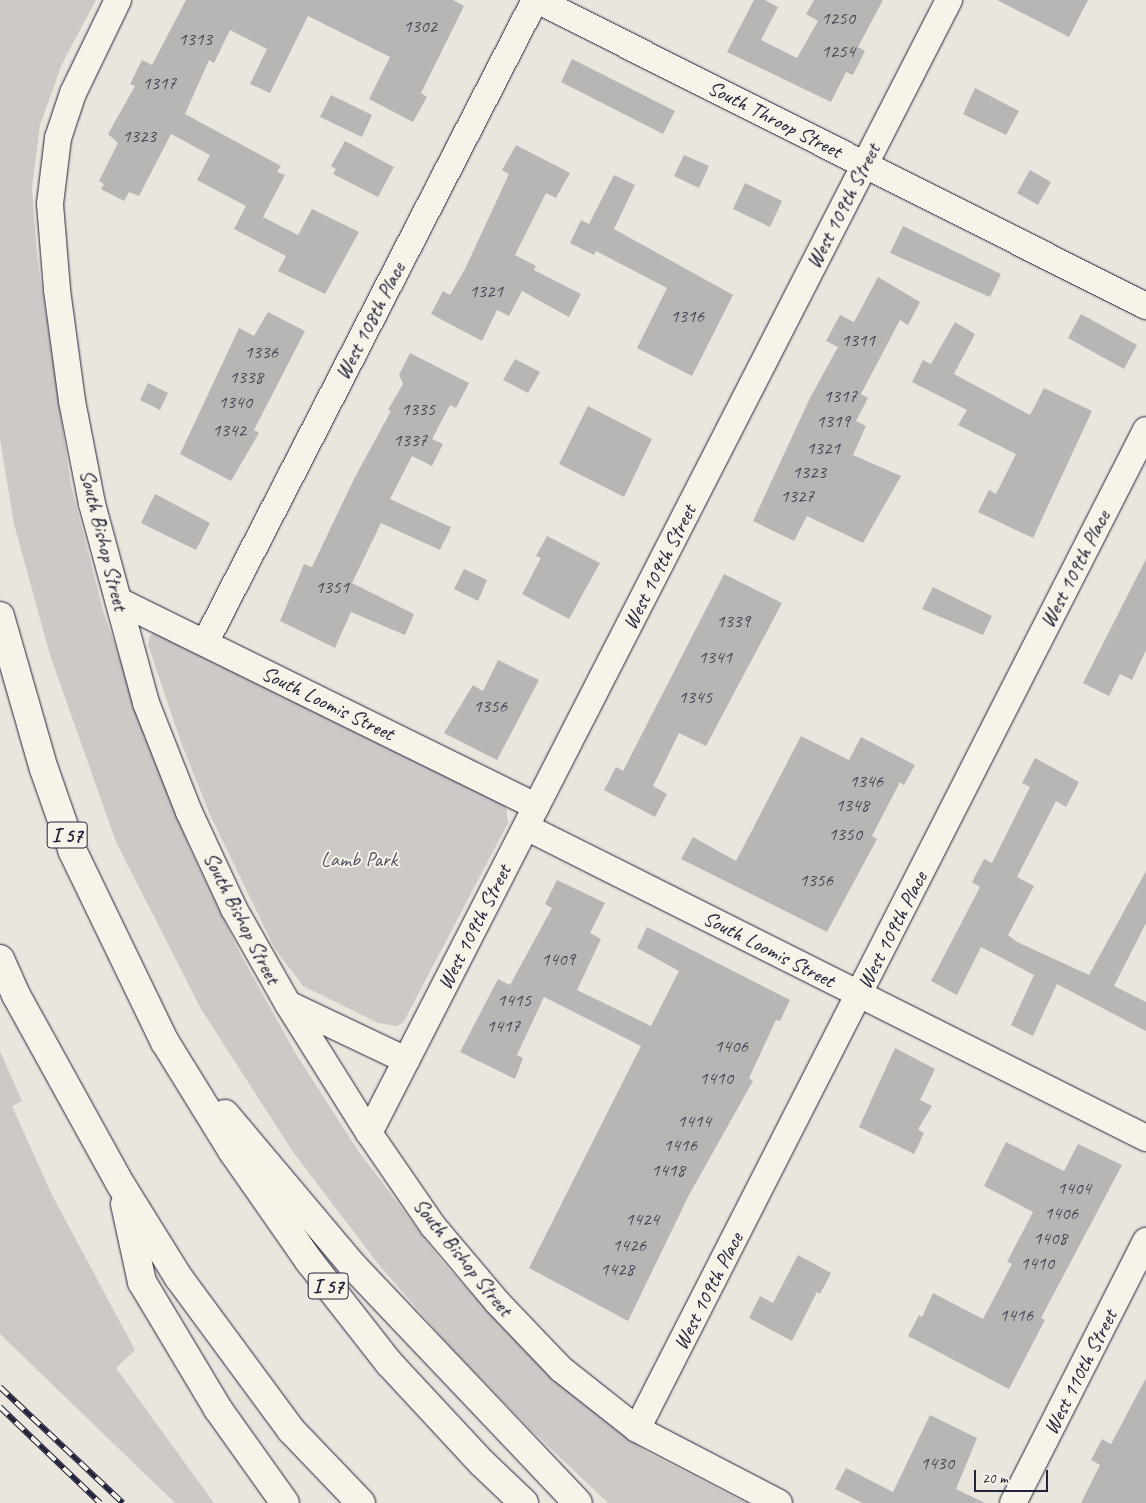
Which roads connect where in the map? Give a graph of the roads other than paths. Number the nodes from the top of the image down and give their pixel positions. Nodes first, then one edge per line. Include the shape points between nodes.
1 (118, 0) edge
2 (536, 0) edge
3 (949, 0) edge
4 (864, 165) junction
5 (1146, 306) edge
6 (1146, 430) edge
7 (119, 601) junction
8 (0, 616) edge
9 (205, 643) junction
10 (531, 816) junction
11 (0, 959) edge
12 (859, 994) junction
13 (288, 1004) junction
14 (165, 1042) junction
15 (406, 1060) junction
16 (369, 1133) junction
17 (1146, 1138) edge
18 (121, 1185) junction
19 (1146, 1241) edge
20 (637, 1429) junction
21 (285, 1503) edge
22 (361, 1503) edge
23 (524, 1503) edge
24 (578, 1503) edge
25 (779, 1503) edge
26 (1014, 1503) edge

1 - 7 street, South Bishop Street via 73,94 58,138 50,204 56,290 72,401 92,504
2 - 4 street, South Throop Street
2 - 9 street, West 108th Place
3 - 4 street, West 109th Street
4 - 5 street, South Throop Street
4 - 10 street, West 109th Street
6 - 12 street, West 109th Place
7 - 9 street, South Loomis Street
7 - 13 street, South Bishop Street via 146,703 189,812 234,909
8 - 14 highway, I 57 via 44,769 73,852
9 - 10 street, South Loomis Street
10 - 12 street, South Loomis Street
10 - 15 street, West 109th Street
11 - 18 highway via 16,995
12 - 17 street, South Loomis Street
12 - 20 street, West 109th Place
13 - 15 street
13 - 16 street, South Bishop Street
14 - 23 highway, I 57 via 233,1152 308,1261 389,1363
14 - 24 highway via 354,1267
15 - 16 street, West 109th Street
16 - 20 street, South Bishop Street via 433,1226 497,1302 562,1369
18 - 21 highway via 142,1282 218,1409
18 - 22 highway via 179,1278 291,1430
19 - 26 street, West 110th Street
20 - 25 street, South Bishop Street

